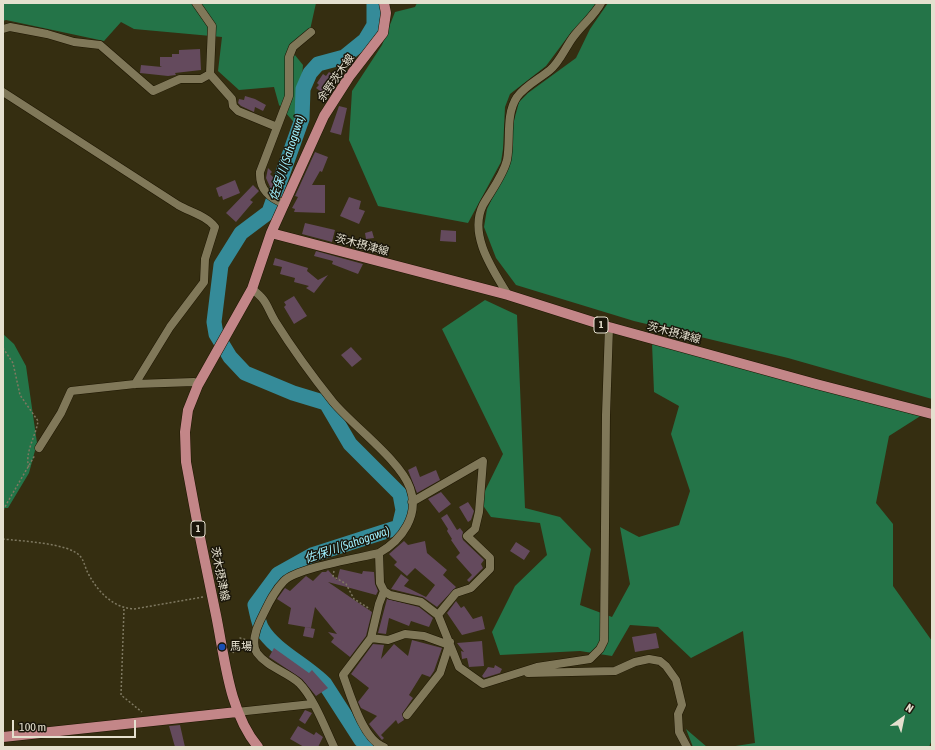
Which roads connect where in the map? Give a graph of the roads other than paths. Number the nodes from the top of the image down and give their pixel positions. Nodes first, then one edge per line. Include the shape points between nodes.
1 (196, 3) edge
2 (384, 3) edge
3 (601, 3) edge
4 (3, 29) edge
5 (311, 32) dead end
6 (210, 74) junction
7 (3, 92) edge
8 (276, 127) junction
9 (285, 204) junction
10 (271, 233) junction
11 (252, 289) junction
12 (508, 295) junction
13 (609, 327) junction
14 (135, 384) junction
15 (198, 385) junction
16 (932, 414) edge
17 (39, 448) road end
18 (412, 502) junction
19 (379, 553) junction
20 (384, 591) junction
21 (438, 615) junction
22 (371, 638) junction
23 (450, 644) junction
24 (515, 674) junction
25 (312, 704) junction
26 (236, 712) junction
27 (407, 715) dead end
28 (3, 737) edge
29 (258, 747) edge
30 (334, 747) edge
31 (384, 747) edge
32 (687, 747) edge

1 - 6 street via 212,26
2 - 9 main road, 余野茨木線 via 386,13 383,34 349,77 324,116
3 - 12 street via 588,22 575,34 551,69 525,88 511,108 506,161 482,207 477,225 484,249
4 - 6 street via 10,27 74,42 100,45 153,91 180,79 201,79
5 - 8 street via 293,47 289,57 289,96
6 - 8 street via 232,99 233,106 238,111
7 - 14 street via 178,206 210,220 215,227 205,259 204,282 170,327
8 - 9 street via 265,157 260,181 268,195
9 - 10 main road, 余野茨木線
10 - 11 main road, 茨木摂津線 / 1
10 - 12 main road, 茨木摂津線 / 1
11 - 15 main road, 茨木摂津線 / 1
11 - 18 street via 267,302 274,319 334,402 399,469 410,488
12 - 13 main road, 茨木摂津線 / 1
13 - 16 main road, 茨木摂津線 / 1
13 - 24 street via 604,641 590,660 537,667
14 - 15 street via 194,382
14 - 17 street via 71,391 61,413
15 - 26 main road, 茨木摂津線 / 1 via 188,410 185,432 186,462
18 - 19 street via 409,525 397,539
18 - 21 street via 483,460 479,512 475,529 467,536 490,558 490,569 471,588 456,593
19 - 20 street via 380,582
19 - 25 street via 310,569 285,580 257,626 257,652 299,684
20 - 21 street via 390,595 421,602
20 - 22 street
21 - 23 street
22 - 23 street via 388,640 405,634 424,636
22 - 31 street via 344,675 357,715 373,741
23 - 24 street via 459,667 483,684
23 - 27 street via 440,673
24 - 32 street via 615,671 635,662 649,659 660,661 676,680 682,705 678,714 679,732
25 - 26 street
25 - 30 street
26 - 28 main road
26 - 29 main road, 茨木摂津線 / 1 via 247,734

